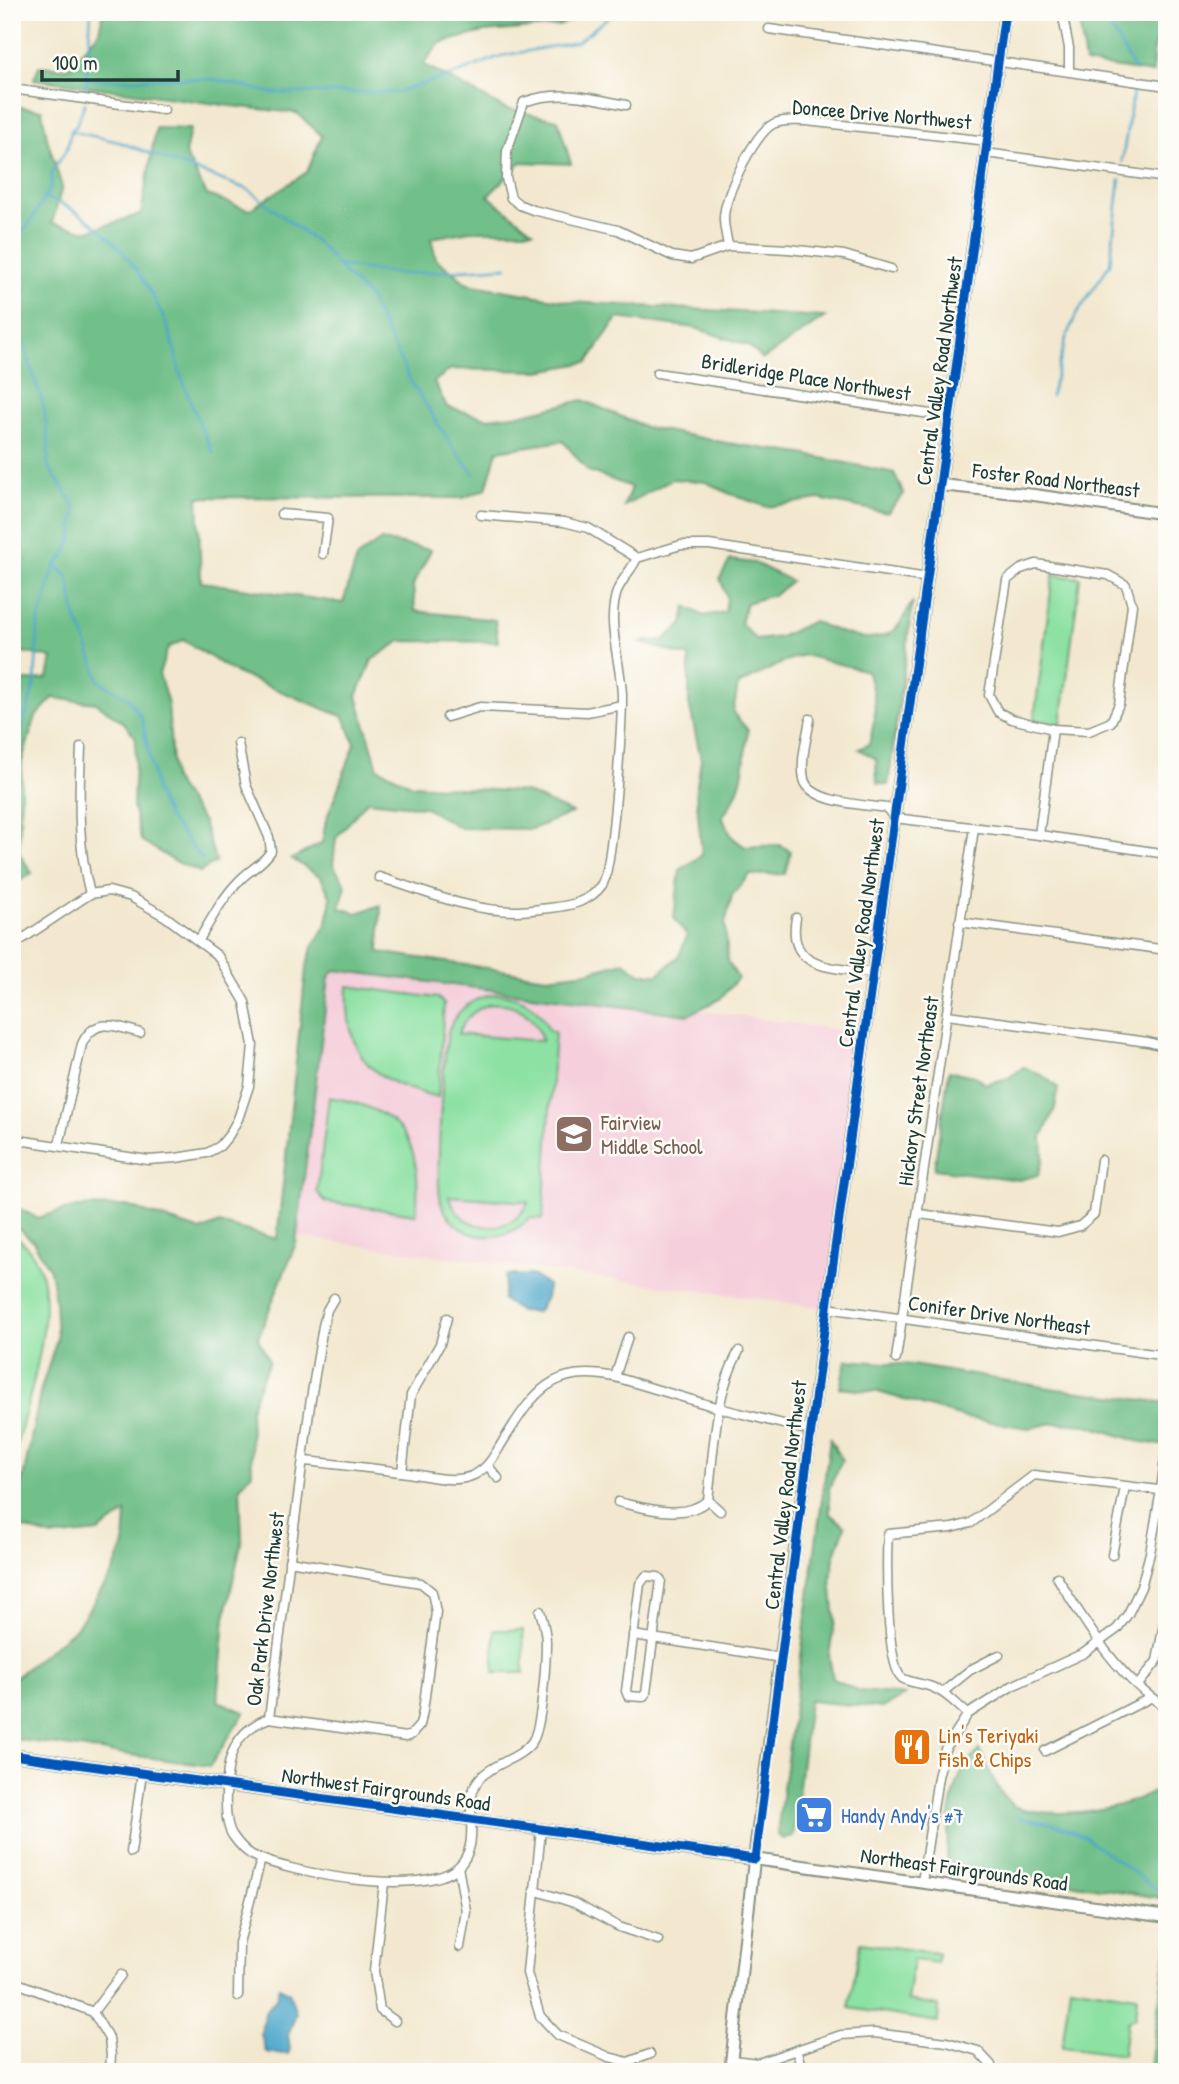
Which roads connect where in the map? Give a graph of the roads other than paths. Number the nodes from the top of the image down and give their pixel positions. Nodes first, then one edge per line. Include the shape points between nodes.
1 (1005, 12) edge
2 (1062, 12) edge
3 (769, 29) dead end
4 (998, 61) junction
5 (1069, 71) junction
6 (1167, 86) edge
7 (12, 89) edge
8 (626, 105) dead end
9 (164, 110) dead end
10 (987, 147) junction
11 (1167, 178) edge
12 (728, 246) junction
13 (891, 269) dead end
14 (657, 373) dead end
15 (950, 417) junction
16 (941, 485) junction
17 (281, 514) dead end
18 (1167, 514) edge
19 (481, 515) dead end
20 (323, 554) dead end
21 (637, 558) junction
22 (928, 578) junction
23 (622, 705) junction
24 (447, 717) dead end
25 (810, 719) dead end
26 (1053, 729) junction
27 (238, 743) dead end
28 (80, 747) dead end
29 (894, 818) junction
30 (974, 828) junction
31 (1039, 835) junction
32 (1167, 854) edge
33 (379, 877) dead end
34 (90, 894) junction
35 (796, 918) dead end
36 (959, 922) junction
37 (199, 940) junction
38 (12, 946) edge
39 (1167, 950) edge
40 (873, 973) junction
41 (947, 1015) junction
42 (141, 1034) dead end
43 (1167, 1047) edge
44 (12, 1139) edge
45 (60, 1145) junction
46 (1101, 1160) dead end
47 (919, 1214) junction
48 (334, 1298) dead end
49 (827, 1308) junction
50 (447, 1318) dead end
51 (904, 1319) junction
52 (628, 1338) dead end
53 (739, 1351) dead end
54 (1167, 1356) edge
55 (896, 1359) dead end
56 (615, 1377) junction
57 (719, 1408) junction
58 (811, 1432) junction
59 (1167, 1442) edge
60 (304, 1461) junction
61 (488, 1466) junction
62 (402, 1472) junction
63 (498, 1478) dead end
64 (1125, 1487) junction
65 (1164, 1491) edge
66 (708, 1500) junction
67 (618, 1502) dead end
68 (720, 1511) dead end
69 (1112, 1555) dead end
70 (289, 1561) junction
71 (1057, 1577) dead end
72 (1167, 1607) edge
73 (540, 1611) dead end
74 (634, 1635) junction
75 (654, 1639) junction
76 (1098, 1643) junction
77 (999, 1655) dead end
78 (782, 1658) junction
79 (1138, 1685) junction
80 (943, 1692) junction
81 (1150, 1698) junction
82 (1167, 1708) edge
83 (968, 1714) junction
84 (269, 1718) junction
85 (1045, 1751) dead end
86 (12, 1755) edge
87 (142, 1773) junction
88 (226, 1785) junction
89 (472, 1819) junction
90 (541, 1829) junction
91 (131, 1852) dead end
92 (261, 1859) junction
93 (755, 1859) junction
94 (458, 1867) junction
95 (922, 1882) junction
96 (384, 1883) junction
97 (534, 1890) junction
98 (1167, 1917) edge
99 (658, 1940) dead end
100 (460, 1947) dead end
101 (121, 1975) dead end
102 (12, 1981) edge
103 (238, 1996) dead end
104 (93, 2012) junction
105 (395, 2021) dead end
106 (796, 2050) junction
107 (650, 2054) dead end
108 (732, 2060) junction
109 (110, 2072) edge
110 (730, 2072) edge
111 (803, 2072) edge
112 (989, 2072) edge

1 - 4 main road, Central Valley Road Northwest
2 - 5 street
3 - 4 street
4 - 5 street
4 - 10 main road, Central Valley Road Northwest
5 - 6 street
7 - 9 street
8 - 12 street via 570,94 524,102 507,151 511,198 533,210 618,229 672,256 691,259
10 - 11 street
10 - 12 street, Doncee Drive Northwest via 806,121 775,123 759,138 734,184 723,217
10 - 15 main road, Central Valley Road Northwest
12 - 13 street via 844,255
14 - 15 street, Bridleridge Place Northwest
15 - 16 main road, Central Valley Road Northwest
16 - 18 main road, Foster Road Northeast
16 - 22 main road, Central Valley Road Northwest
17 - 20 street via 328,517
19 - 21 street via 589,528
21 - 22 street via 681,545 709,545
21 - 23 street via 622,580 614,604
22 - 29 main road, Central Valley Road Northwest
23 - 24 street via 587,712 480,707
23 - 33 street via 606,873 603,884 590,897 564,906 487,909
25 - 29 street via 803,759 807,787 824,798 887,808
26 - 26 street via 998,712 989,695 1007,580 1036,564 1108,575 1126,585 1132,605 1119,704 1111,722 1089,731
26 - 31 street
27 - 37 street via 246,785 271,851 236,883
28 - 34 street via 79,839
29 - 30 street
29 - 40 main road, Central Valley Road Northwest
30 - 31 street
30 - 36 street, Hickory Street Northeast
31 - 32 street
34 - 37 street via 109,891 131,897
34 - 38 street
35 - 40 street via 796,945 807,960
36 - 39 street
36 - 41 street, Hickory Street Northeast
37 - 45 street via 218,956 239,988 250,1024 253,1045 248,1086 229,1135 207,1153 148,1160
40 - 49 main road, Central Valley Road Northwest
41 - 43 street
41 - 47 street, Hickory Street Northeast
42 - 45 street via 110,1025 87,1032
44 - 45 street
46 - 47 street via 1094,1214 1080,1226 1058,1232
47 - 51 street, Hickory Street Northeast
48 - 60 street, Oak Park Drive Northwest via 323,1326
49 - 51 street, Conifer Drive Northeast
49 - 58 main road, Central Valley Road Northwest
50 - 62 street via 440,1344 411,1395
51 - 54 street, Conifer Drive Northeast
51 - 55 street, Hickory Street Northeast
52 - 56 street
53 - 57 street
56 - 57 street
56 - 61 street via 561,1377 545,1386
57 - 58 street
57 - 66 street
58 - 78 main road, Central Valley Road Northwest
59 - 65 street
60 - 62 street
60 - 70 street, Oak Park Drive Northwest
61 - 62 street via 458,1478
61 - 63 street
64 - 65 street
64 - 69 street
64 - 80 street via 1034,1475 971,1523 888,1534 891,1650 896,1672
65 - 76 street via 1141,1587 1116,1629
66 - 67 street via 687,1511
66 - 68 street
70 - 84 street, Oak Park Drive Northwest
70 - 84 street via 429,1587 436,1612 424,1711 419,1725 406,1737
71 - 76 street
72 - 79 street via 1157,1661
73 - 89 street via 546,1640 535,1736 525,1749 477,1782
74 - 75 street
74 - 75 street via 640,1584 646,1576 653,1576 661,1580
74 - 75 street via 626,1691 636,1698 646,1693
75 - 78 street
76 - 79 street
76 - 83 street
77 - 80 street
78 - 93 main road, Central Valley Road Northwest
79 - 81 street
80 - 83 street
81 - 82 street
81 - 85 street
83 - 95 street via 945,1749
84 - 88 street, Oak Park Drive Northwest via 245,1731 230,1760
86 - 87 main road, Northwest Fairgrounds Road
87 - 88 main road, Northwest Fairgrounds Road
87 - 91 street
88 - 89 main road, Northwest Fairgrounds Road
88 - 92 street, Oak Park Drive Northwest via 231,1834
89 - 90 main road, Northwest Fairgrounds Road
89 - 94 street via 469,1852
90 - 93 main road, Northwest Fairgrounds Road
90 - 97 street
92 - 96 street via 308,1873
92 - 103 street via 239,1943
93 - 95 main road, Northeast Fairgrounds Road
93 - 108 main road, Central Valley Road Northwest
94 - 96 street via 427,1881
94 - 100 street via 466,1911
95 - 98 main road, Northeast Fairgrounds Road
96 - 105 street via 374,1971 380,2010
97 - 99 street
97 - 107 street via 527,1973 540,2015 558,2035 609,2057 628,2062
101 - 104 street
102 - 104 street
104 - 109 street via 109,2039
106 - 108 street via 758,2063
106 - 111 street
106 - 112 street via 841,2035 874,2033 947,2042 978,2051 991,2065
108 - 110 main road, Central Valley Road Northwest

